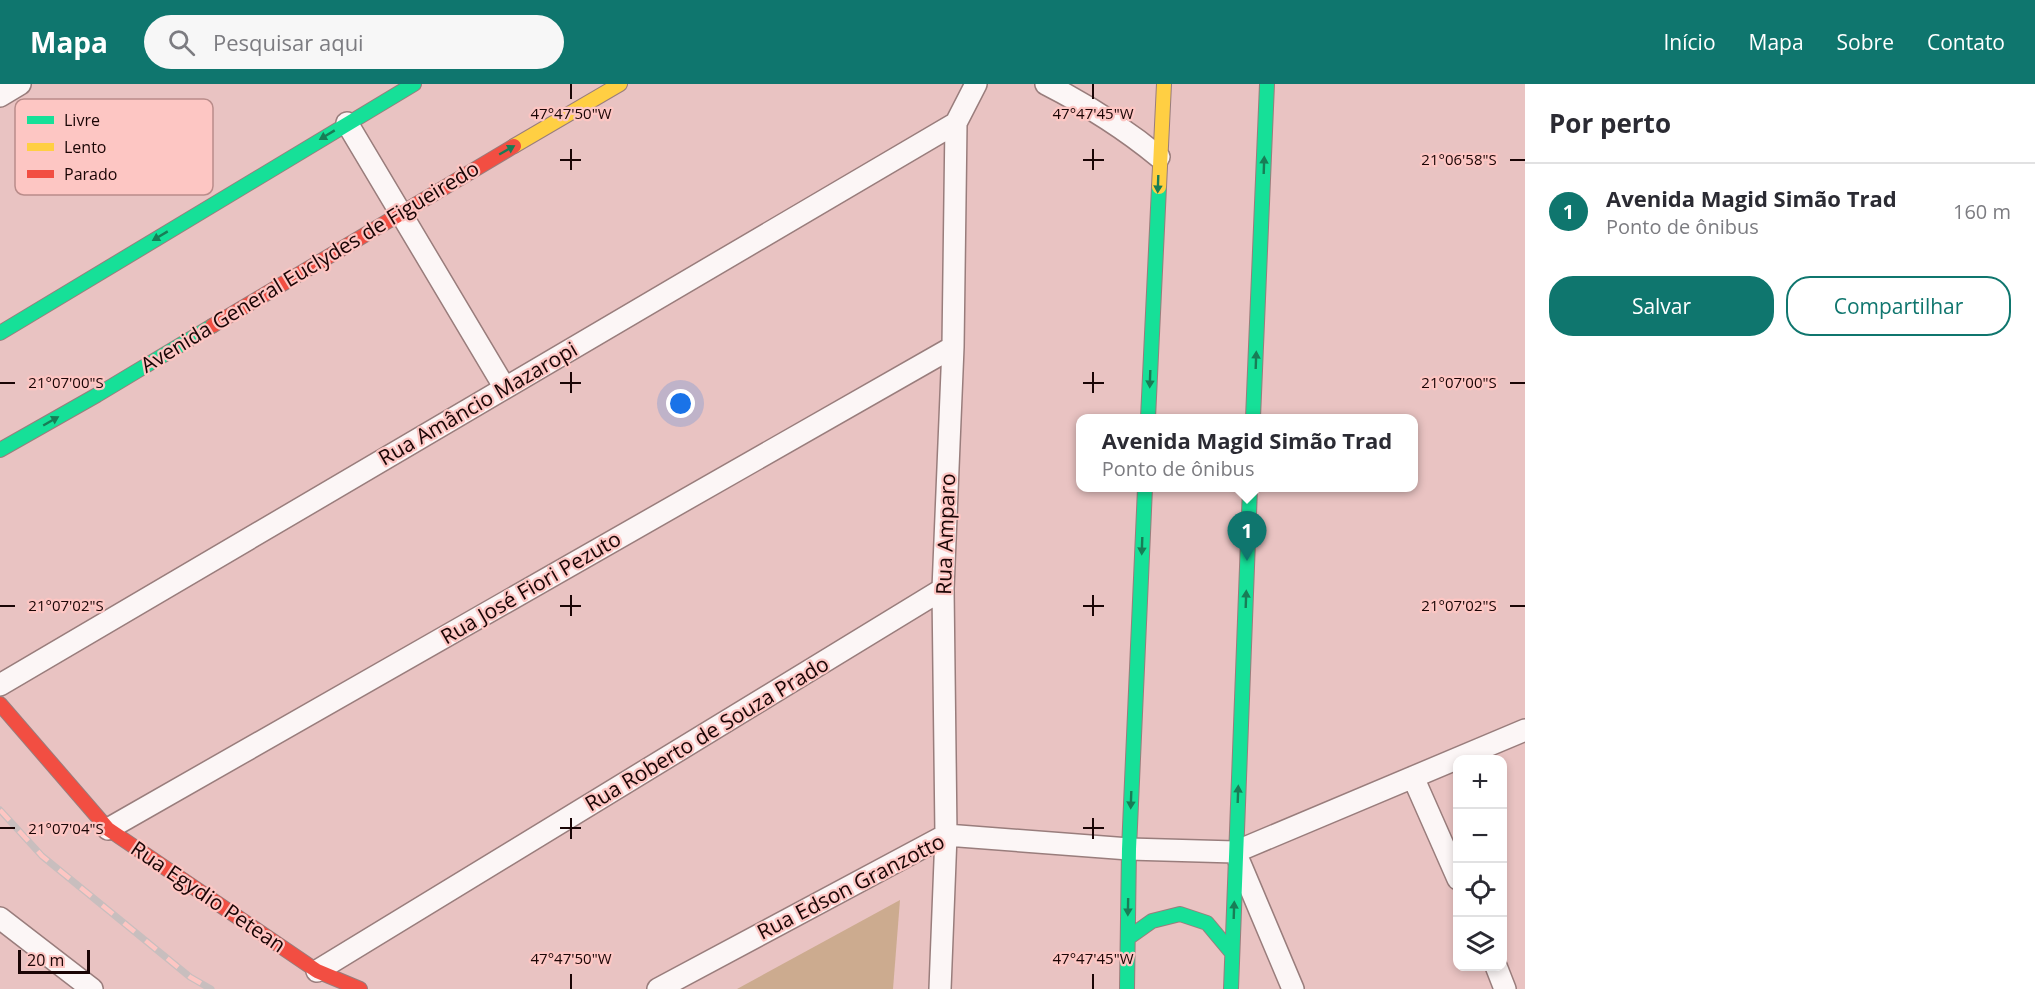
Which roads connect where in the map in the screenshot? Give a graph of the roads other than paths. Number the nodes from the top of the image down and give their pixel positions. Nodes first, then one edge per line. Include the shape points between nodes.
1 (20, 84) edge
2 (414, 84) edge
3 (620, 84) edge
4 (976, 84) edge
5 (1046, 84) edge
6 (1164, 84) edge
7 (1267, 84) edge
8 (0, 96) edge
9 (347, 123) junction
10 (956, 123) junction
11 (1159, 157) junction
12 (400, 212) junction
13 (0, 333) edge
14 (953, 347) junction
15 (505, 388) junction
16 (1148, 414) edge
17 (1253, 414) edge
18 (0, 450) edge
19 (1145, 492) edge
20 (1250, 492) edge
21 (943, 589) junction
22 (0, 685) edge
23 (0, 704) edge
24 (1525, 730) edge
25 (1413, 777) junction
26 (108, 829) junction
27 (946, 835) junction
28 (1129, 849) junction
29 (1235, 852) junction
30 (1453, 868) edge
31 (1, 920) edge
32 (1128, 938) junction
33 (1232, 953) junction
34 (317, 971) junction
35 (1498, 971) edge
36 (92, 989) edge
37 (360, 989) edge
38 (658, 989) edge
39 (940, 989) edge
40 (1127, 989) edge
41 (1231, 989) edge
42 (1293, 989) edge
43 (1505, 989) edge

1 - 8 street
2 - 9 street
12 -> 3 street, Avenida General Euclydes de Figueiredo via 584,99
4 - 10 street, Rua Amparo
5 - 11 street via 1102,115
6 - 11 street
17 -> 7 street
9 - 12 street
9 -> 13 street
10 - 14 street, Rua Amparo
10 - 15 street, Rua Amâncio Mazaropi
11 -> 16 street
12 - 15 street
18 -> 12 street, Avenida General Euclydes de Figueiredo
14 - 21 street, Rua Amparo
14 - 26 street, Rua José Fiori Pezuto
15 - 22 street, Rua Amâncio Mazaropi
19 -> 28 street
29 -> 20 street
21 - 27 street, Rua Amparo
21 - 34 street, Rua Roberto de Souza Prado
23 - 26 street, Rua Egydio Petean
24 - 25 street
25 - 29 street
25 - 30 street
26 - 34 street, Rua Egydio Petean
27 - 28 street, Rua Edson Granzotto
27 - 38 street, Rua Edson Granzotto
27 - 39 street, Rua Amparo
28 - 29 street, Rua Edson Granzotto
28 -> 32 street
33 -> 29 street
29 - 42 street
31 - 36 street
32 - 33 street via 1152,921 1180,914 1207,923
32 - 40 street
33 - 41 street
34 - 37 street, Rua Egydio Petean
35 - 43 street

